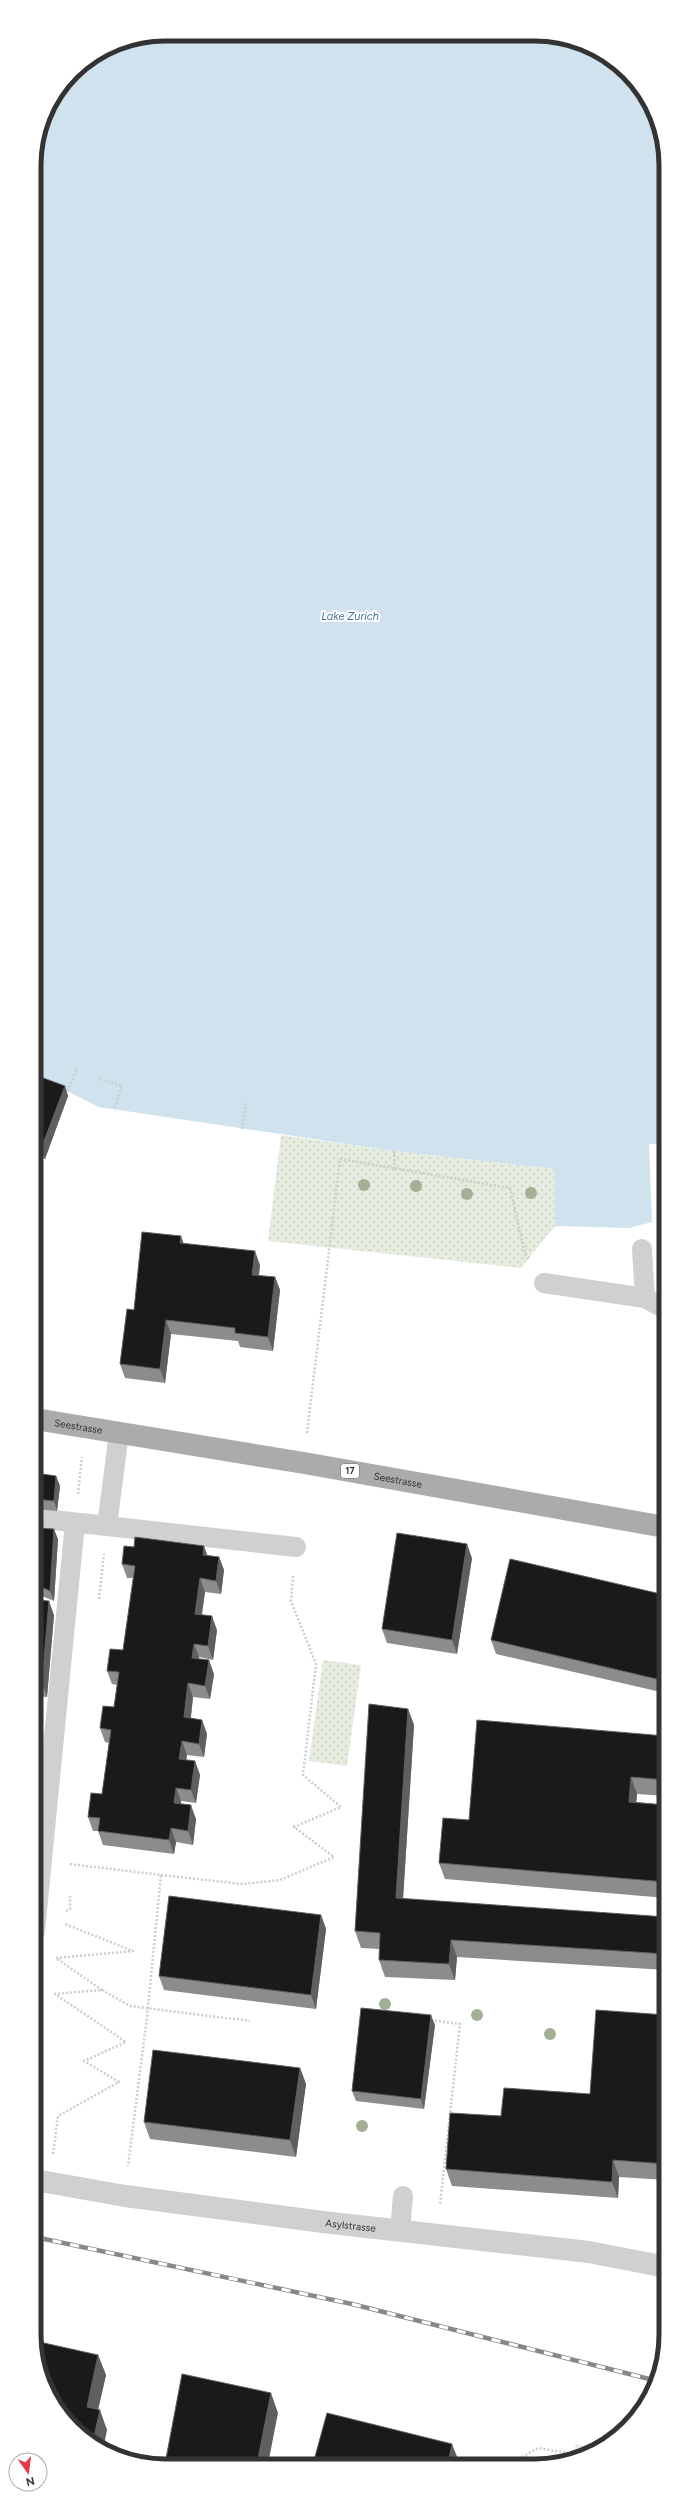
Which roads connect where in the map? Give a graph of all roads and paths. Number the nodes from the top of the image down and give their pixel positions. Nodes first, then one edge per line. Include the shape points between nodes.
1 (77, 1067) dead end
2 (100, 1079) dead end
3 (68, 1091) dead end
4 (246, 1102) dead end
5 (114, 1108) dead end
6 (242, 1129) dead end
7 (394, 1151) dead end
8 (395, 1170) junction
9 (642, 1249) dead end
10 (544, 1283) joint
11 (645, 1298) junction
12 (659, 1306) edge
13 (41, 1420) edge
14 (85, 1428) junction
15 (119, 1433) junction
16 (306, 1439) dead end
17 (41, 1519) edge
18 (75, 1522) junction
19 (107, 1526) junction
20 (659, 1526) edge
21 (296, 1547) joint
22 (98, 1605) dead end
23 (71, 1856) dead end
24 (70, 1864) junction
25 (41, 1870) edge
26 (70, 1872) dead end
27 (161, 1875) junction
28 (70, 1894) dead end
29 (64, 1912) dead end
30 (61, 1923) dead end
31 (102, 1990) junction
32 (148, 2008) junction
33 (428, 2020) edge
34 (250, 2021) dead end
35 (42, 2181) edge
36 (125, 2196) junction
37 (403, 2196) dead end
38 (400, 2231) junction
39 (437, 2235) junction
40 (659, 2266) edge
41 (571, 2454) edge
42 (519, 2459) edge

1 - 3 path
2 - 5 path via 122,1086
4 - 6 path
7 - 8 path
8 - 10 path via 510,1188 526,1254
8 - 16 path via 340,1160
9 - 11 lane
10 - 11 lane
11 - 12 lane
13 - 14 main road, Seestrasse / 17
14 - 15 main road, Seestrasse / 17
14 - 18 path
15 - 19 lane
15 - 20 main road, Seestrasse / 17
17 - 18 lane
18 - 19 lane
18 - 25 lane
19 - 21 lane
19 - 22 path
21 - 27 path via 291,1601 316,1664 303,1775 341,1807 294,1827 334,1857 280,1880 242,1884
23 - 24 path
24 - 26 path
24 - 27 path
27 - 32 path
28 - 29 path via 70,1909
30 - 31 path via 133,1951 56,1958
31 - 32 path via 130,2006
31 - 35 path via 55,1994 126,2042 84,2061 118,2082 58,2116
32 - 34 path
32 - 36 path
33 - 39 path via 460,2024
35 - 36 street, Asylstrasse
36 - 38 street, Asylstrasse
37 - 38 lane
38 - 39 street, Asylstrasse
39 - 40 street, Asylstrasse via 589,2252
41 - 42 path via 538,2448

